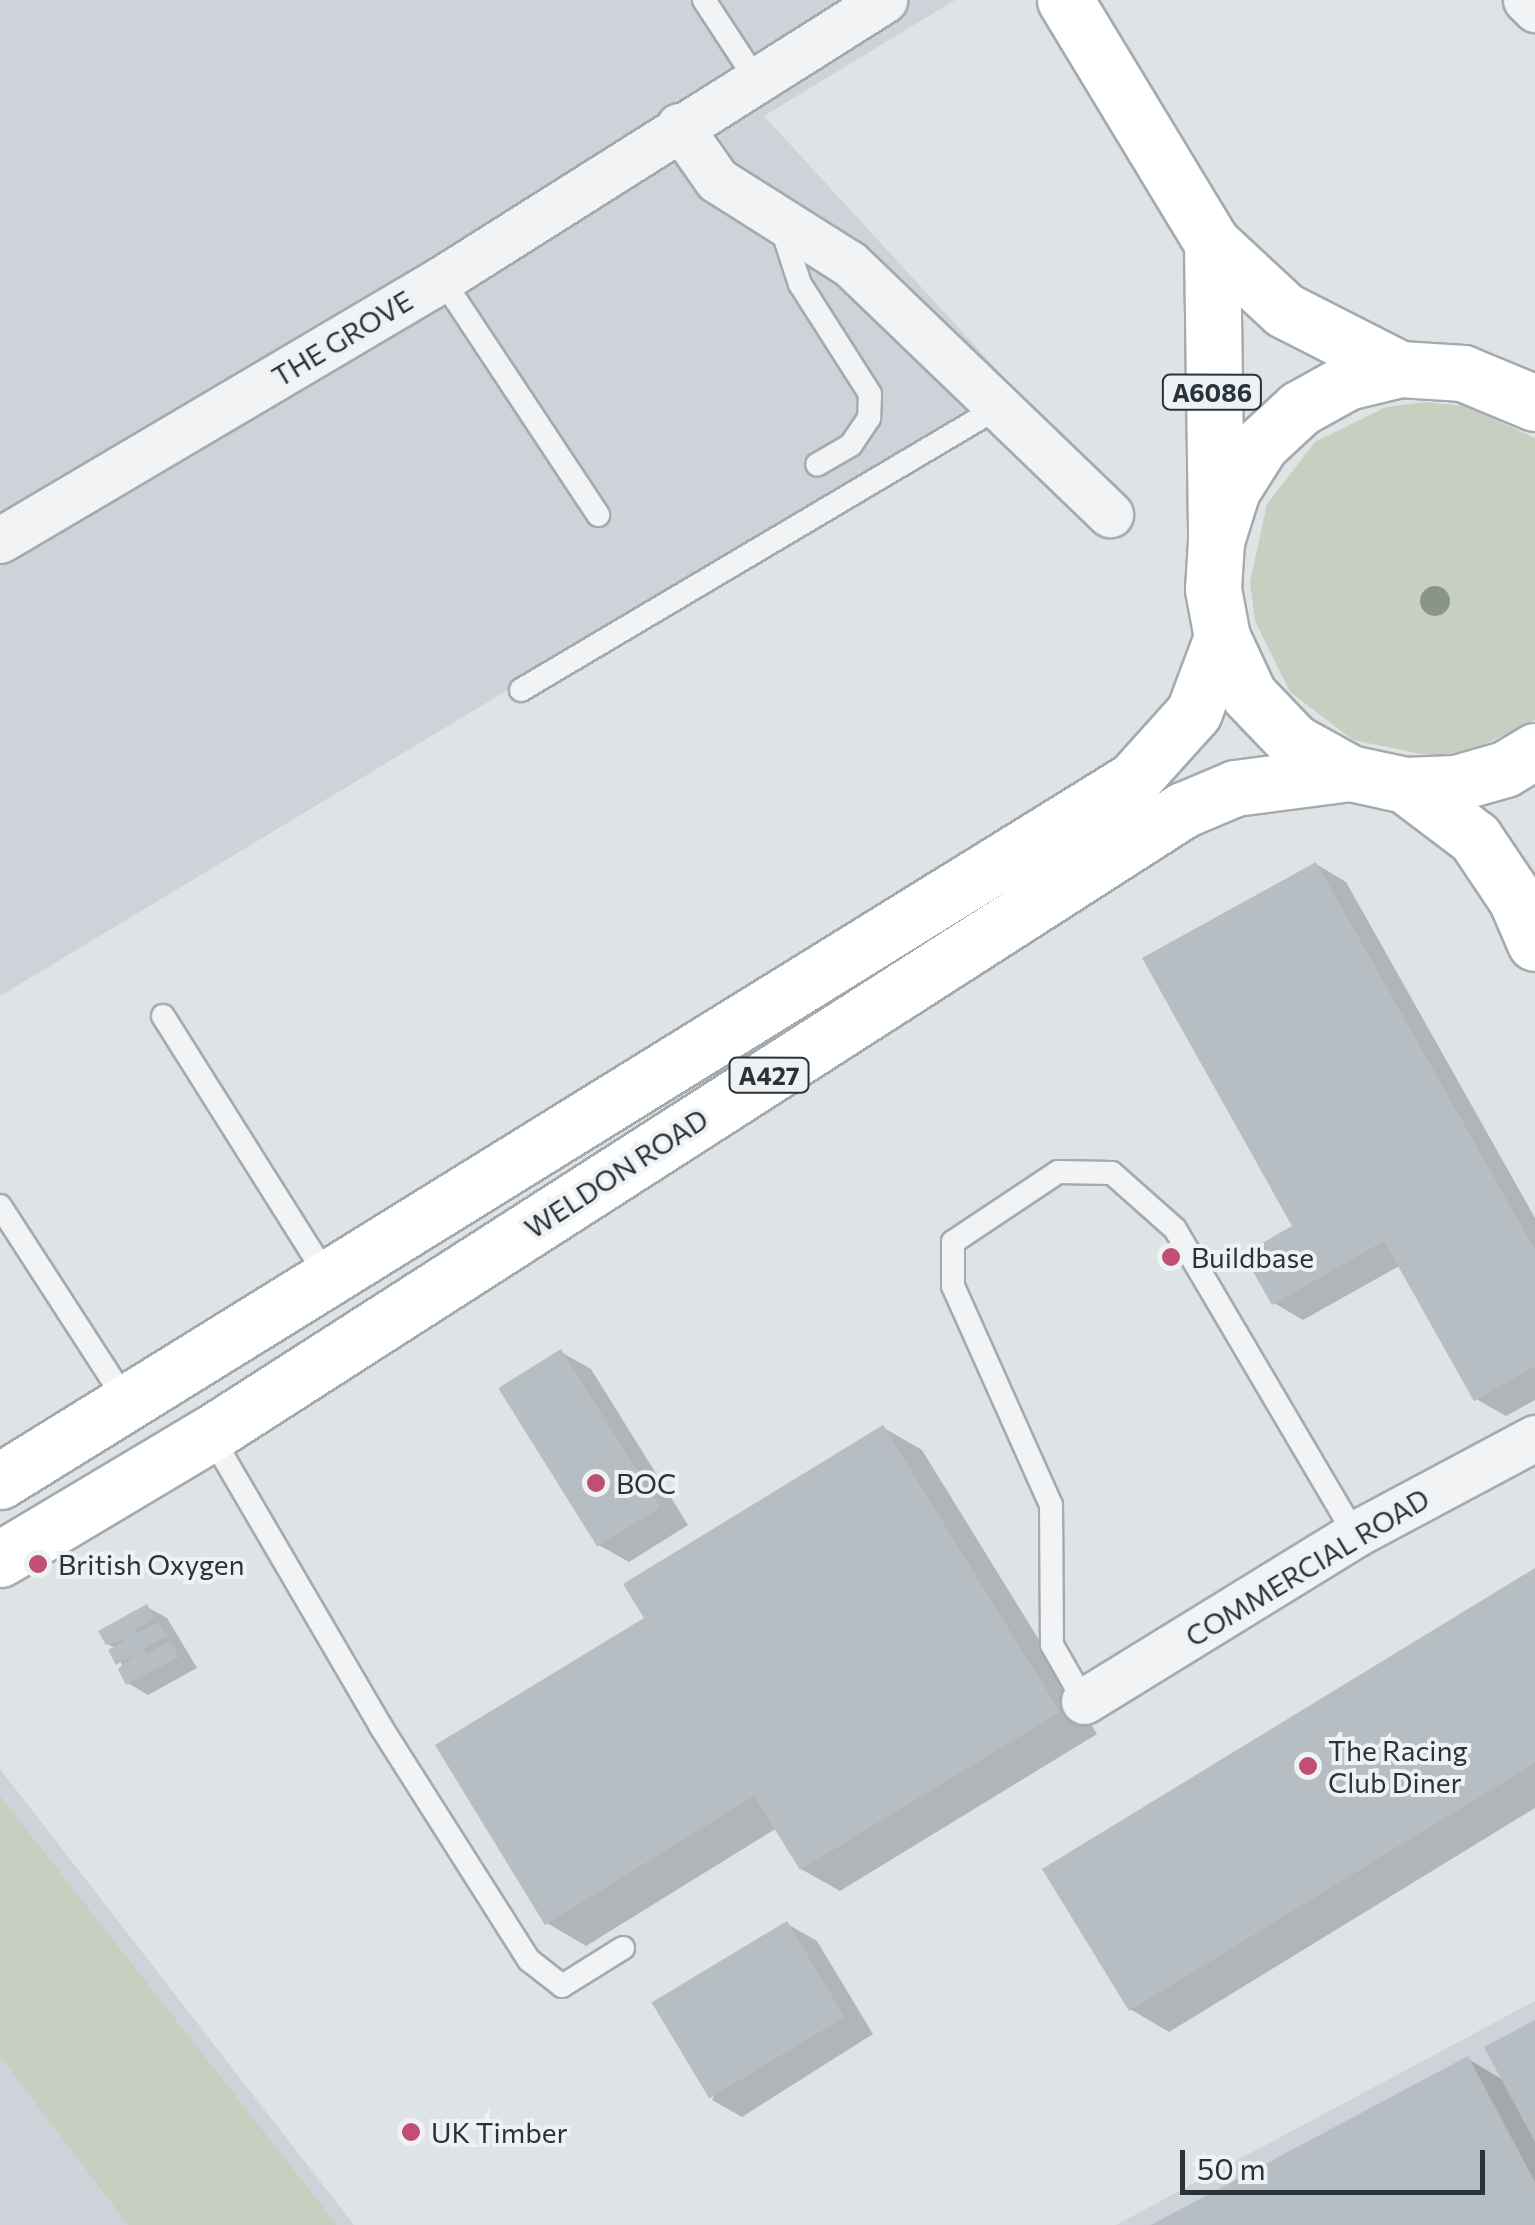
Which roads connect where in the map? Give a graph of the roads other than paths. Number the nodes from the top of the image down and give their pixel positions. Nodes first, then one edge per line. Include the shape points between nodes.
1 (704, 0) edge
2 (884, 0) edge
3 (1065, 0) edge
4 (1526, 0) edge
5 (1535, 9) edge
6 (756, 78) junction
7 (679, 126) junction
8 (777, 214) junction
9 (1212, 243) junction
10 (442, 279) junction
11 (1535, 368) edge
12 (1400, 370) junction
13 (1463, 372) junction
14 (1535, 403) edge
15 (999, 407) junction
16 (817, 465) dead end
17 (1110, 514) dead end
18 (598, 516) dead end
19 (0, 540) edge
20 (1216, 541) junction
21 (1222, 637) junction
22 (521, 690) dead end
23 (1535, 751) edge
24 (1350, 773) junction
25 (1404, 785) junction
26 (1535, 944) edge
27 (163, 1016) dead end
28 (0, 1206) edge
29 (329, 1280) junction
30 (128, 1404) junction
31 (210, 1434) junction
32 (1535, 1438) edge
33 (0, 1481) edge
34 (1355, 1534) junction
35 (0, 1559) edge
36 (1084, 1701) joint
37 (624, 1948) dead end

1 - 6 lane
2 - 6 street, THE GROVE
3 - 9 main road
4 - 5 street
6 - 7 street, THE GROVE
7 - 8 street via 717,180
7 - 10 street, THE GROVE
8 - 15 street via 850,264
8 - 16 lane via 800,284 870,394 869,418 851,444
9 - 12 main road via 1284,310
9 - 20 main road, A6086
10 - 18 lane
10 - 19 street, THE GROVE
11 - 13 main road, A427
12 - 13 main road, A427
12 - 20 main road, A427 via 1348,382 1300,408 1261,444 1232,490
13 - 14 main road, A427
15 - 17 street
15 - 22 lane
20 - 21 main road, A427 via 1213,589
21 - 24 main road, A427 via 1249,695 1294,742
21 - 29 main road, A427 via 1194,712 1133,780
23 - 25 main road, A427 via 1505,769 1456,783
24 - 25 main road, A427
24 - 31 main road, WELDON ROAD / A427 via 1235,788 1183,810
25 - 26 main road via 1475,838 1516,899
27 - 29 lane
28 - 30 lane
29 - 30 main road, A427
30 - 33 main road, A427
31 - 35 main road, WELDON ROAD / A427
31 - 37 lane via 529,1960 562,1986
32 - 34 street, COMMERCIAL ROAD
34 - 36 street, COMMERCIAL ROAD
34 - 36 lane via 1175,1229 1112,1174 1058,1172 953,1242 953,1286 1051,1505 1052,1645

